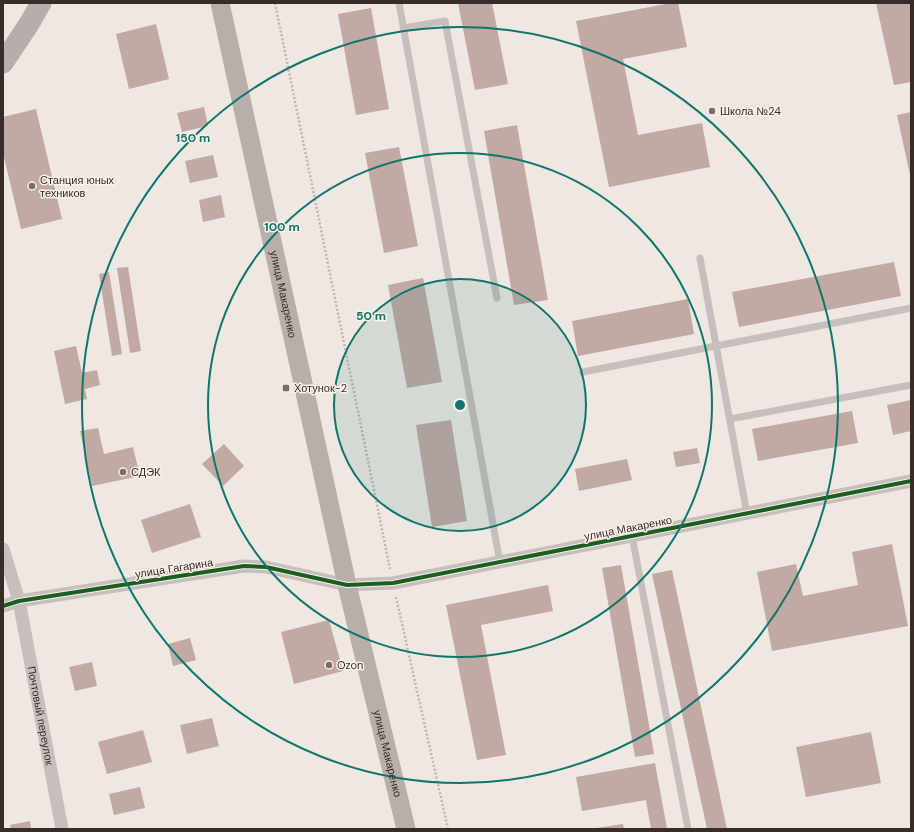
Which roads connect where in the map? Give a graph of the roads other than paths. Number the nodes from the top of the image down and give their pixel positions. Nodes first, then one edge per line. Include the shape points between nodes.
1 (41, 3) edge
2 (220, 3) edge
3 (399, 3) edge
4 (403, 28) junction
5 (3, 63) edge
6 (700, 258) dead end
7 (497, 298) dead end
8 (911, 308) edge
9 (716, 346) junction
10 (583, 372) dead end
11 (911, 385) edge
12 (730, 419) junction
13 (911, 482) edge
14 (747, 514) junction
15 (632, 536) junction
16 (3, 549) edge
17 (500, 563) junction
18 (347, 585) junction
19 (19, 601) junction
20 (3, 606) edge
21 (62, 829) edge
22 (406, 829) edge
23 (688, 829) edge

1 - 5 main road
2 - 18 main road, улица Макаренко
3 - 4 lane
4 - 7 lane via 445,21
4 - 17 lane
6 - 9 lane
8 - 9 lane
9 - 10 lane
9 - 12 lane
11 - 12 lane
12 - 14 lane
13 - 14 street, улица Макаренко
14 - 15 street, улица Макаренко
15 - 17 street, улица Макаренко
15 - 23 lane
16 - 19 street, Почтовый переулок
17 - 18 street, улица Макаренко via 393,583
18 - 19 street, улица Гагарина via 266,567 244,566
18 - 22 main road, улица Макаренко
19 - 20 street, улица Гагарина
19 - 21 street, Почтовый переулок

